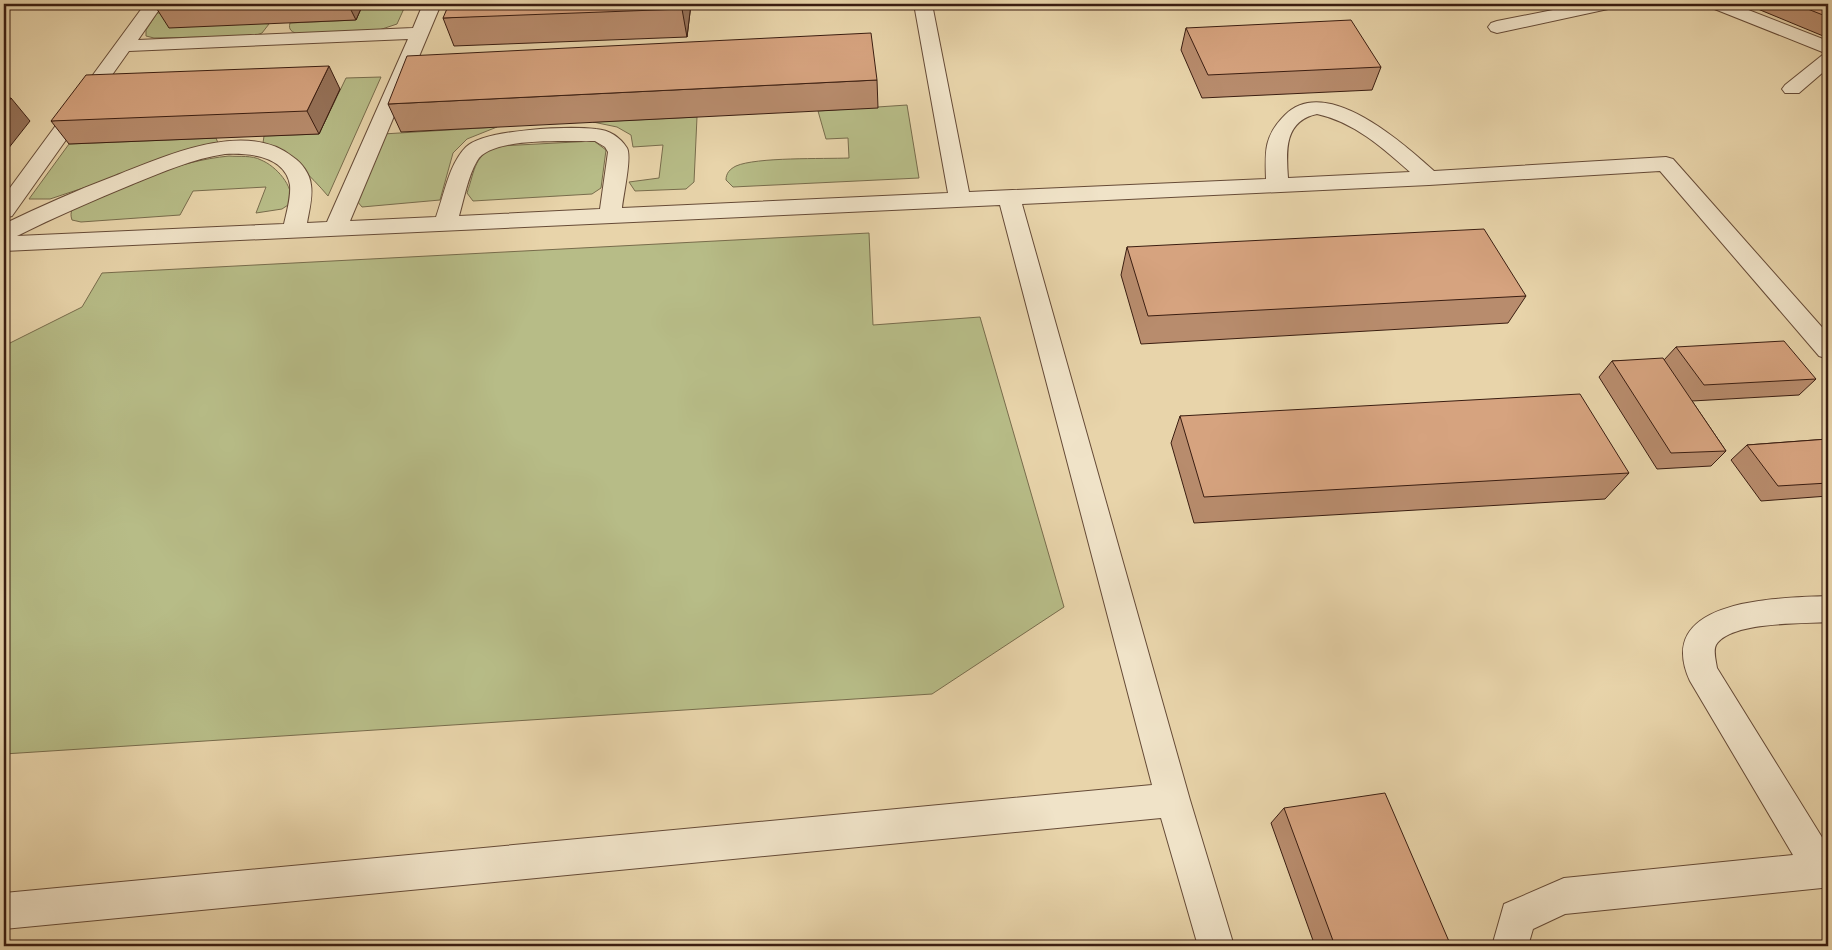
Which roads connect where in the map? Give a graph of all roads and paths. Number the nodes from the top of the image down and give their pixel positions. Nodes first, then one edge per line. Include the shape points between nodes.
1 (154, 4) edge
2 (432, 4) edge
3 (923, 4) edge
4 (1608, 4) edge
5 (1718, 4) edge
6 (1497, 27) dead end
7 (419, 33) junction
8 (123, 46) junction
9 (1828, 48) edge
10 (1828, 58) edge
11 (1792, 89) dead end
12 (1429, 178) junction
13 (1277, 185) junction
14 (1009, 197) junction
15 (960, 200) junction
16 (4, 210) edge
17 (610, 216) junction
18 (445, 224) junction
19 (336, 230) junction
20 (294, 232) junction
21 (4, 233) edge
22 (4, 244) edge
23 (1828, 350) edge
24 (1828, 609) edge
25 (1173, 800) junction
26 (1825, 869) edge
27 (4, 911) edge
28 (1216, 946) edge
29 (1510, 946) edge

1 - 8 street
2 - 7 street
3 - 15 street
4 - 6 street
5 - 9 street
7 - 8 street
7 - 19 street
8 - 16 street
10 - 11 street
12 - 13 street
12 - 13 street via 1369,128 1322,108 1305,109 1290,118 1277,141
12 - 23 street via 1666,164
13 - 14 street
14 - 15 street
14 - 25 street
15 - 17 street
17 - 18 street
17 - 18 street via 618,152 608,138 596,135 504,140 486,144 472,152
18 - 19 street
19 - 20 street
20 - 21 street via 300,183 292,167 263,149 238,147 207,151 168,163 51,208
20 - 22 street
24 - 26 street via 1738,616 1713,628 1700,644 1701,671
25 - 27 street
25 - 28 street
26 - 29 street via 1564,896 1518,917

